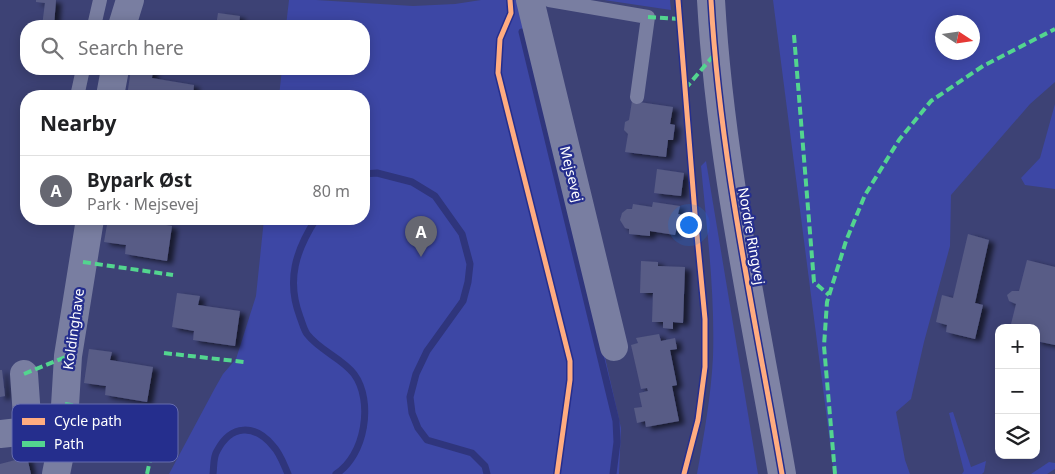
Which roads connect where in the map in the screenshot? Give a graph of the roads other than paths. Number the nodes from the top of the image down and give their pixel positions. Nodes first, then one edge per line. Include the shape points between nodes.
1 (100, 0) edge
2 (130, 0) edge
3 (530, 0) edge
4 (549, 0) edge
5 (710, 0) edge
6 (95, 20) edge
7 (124, 20) edge
8 (82, 75) edge
9 (114, 75) edge
10 (78, 90) edge
11 (111, 90) edge
12 (637, 96) dead end
13 (89, 225) edge
14 (614, 347) dead end
15 (24, 374) dead end
16 (26, 404) edge
17 (65, 404) edge
18 (782, 474) edge

1 - 6 lane
2 - 7 street
3 - 14 street, Mejsevej
4 - 12 lane via 648,17
5 - 18 main road, Nordre Ringvej via 723,135
8 - 10 lane
9 - 11 street
13 - 17 street, Koldinghave via 68,356
15 - 16 street

